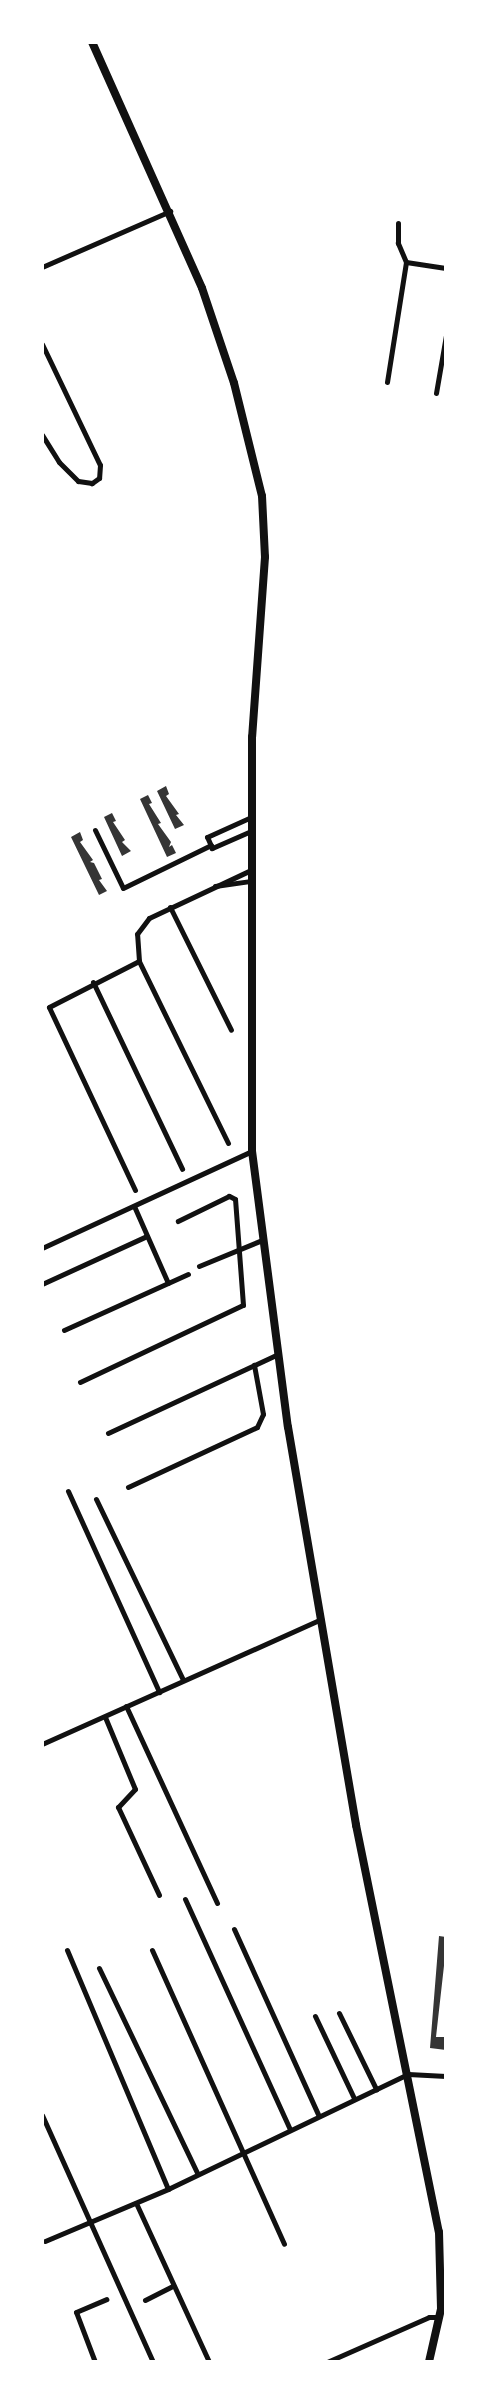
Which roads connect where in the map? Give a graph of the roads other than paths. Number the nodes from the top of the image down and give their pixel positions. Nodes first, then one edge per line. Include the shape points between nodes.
1 (92, 42) edge
2 (170, 211) junction
3 (398, 223) dead end
4 (406, 262) junction
5 (42, 267) edge
6 (446, 268) edge
7 (446, 334) edge
8 (42, 345) edge
9 (387, 382) dead end
10 (436, 393) dead end
11 (42, 435) edge
12 (251, 817) junction
13 (95, 830) dead end
14 (251, 831) junction
15 (212, 846) junction
16 (250, 870) junction
17 (250, 881) junction
18 (210, 886) junction
19 (170, 907) junction
20 (139, 961) junction
21 (93, 982) junction
22 (231, 1030) dead end
23 (228, 1143) dead end
24 (252, 1151) junction
25 (182, 1169) dead end
26 (135, 1190) dead end
27 (134, 1206) junction
28 (178, 1221) dead end
29 (147, 1236) junction
30 (262, 1240) junction
31 (42, 1248) edge
32 (238, 1248) junction
33 (199, 1266) dead end
34 (188, 1274) dead end
35 (168, 1283) junction
36 (42, 1284) edge
37 (64, 1330) dead end
38 (278, 1354) junction
39 (254, 1365) junction
40 (80, 1382) dead end
41 (108, 1433) dead end
42 (128, 1487) dead end
43 (68, 1491) dead end
44 (96, 1499) dead end
45 (321, 1619) junction
46 (183, 1680) junction
47 (159, 1692) junction
48 (126, 1706) junction
49 (105, 1717) junction
50 (42, 1744) edge
51 (159, 1895) dead end
52 (185, 1899) dead end
53 (216, 1903) dead end
54 (234, 1929) dead end
55 (67, 1950) dead end
56 (152, 1950) dead end
57 (99, 1968) dead end
58 (339, 2013) dead end
59 (315, 2016) dead end
60 (408, 2074) junction
61 (446, 2076) edge
62 (376, 2089) junction
63 (354, 2098) junction
64 (318, 2114) junction
65 (42, 2115) edge
66 (290, 2129) junction
67 (242, 2152) junction
68 (197, 2173) junction
69 (168, 2188) junction
70 (136, 2203) junction
71 (92, 2222) junction
72 (45, 2241) dead end
73 (284, 2244) dead end
74 (444, 2253) edge
75 (173, 2286) junction
76 (106, 2299) dead end
77 (145, 2300) dead end
78 (442, 2312) edge
79 (95, 2362) edge
80 (153, 2362) edge
81 (209, 2362) edge
82 (327, 2362) edge
83 (429, 2362) edge

1 - 2 main road
2 - 5 street
2 - 12 main road via 220,339 262,496 265,557 252,734
3 - 4 street via 398,243
4 - 6 street
4 - 9 street
7 - 10 street
8 - 11 street via 100,465 99,478 92,483 78,481
12 - 14 main road
12 - 15 street via 207,837
13 - 15 street via 123,888
14 - 15 street
14 - 16 main road
16 - 17 main road
16 - 18 street
17 - 18 street
17 - 24 main road
18 - 19 street
19 - 20 street via 141,925 136,948
19 - 22 street
20 - 21 street
20 - 23 street
21 - 25 street
21 - 26 street via 51,1003 50,1011
24 - 27 street
24 - 30 main road
27 - 29 street
27 - 31 street
28 - 32 street via 229,1196 235,1199
29 - 35 street
29 - 36 street
30 - 32 street
30 - 38 main road
32 - 33 street
32 - 40 street via 243,1305
34 - 35 street
35 - 37 street
38 - 39 street
38 - 45 main road
39 - 41 street
39 - 42 street via 263,1414 257,1426
43 - 47 street
44 - 46 street
45 - 46 street
45 - 60 main road via 360,1844
46 - 47 street
47 - 48 street
48 - 49 street
48 - 53 street
49 - 50 street
49 - 51 street via 135,1789 118,1807
52 - 66 street
54 - 64 street
55 - 69 street
56 - 67 street
57 - 68 street
58 - 62 street
59 - 63 street
60 - 61 street
60 - 62 street
60 - 74 main road
62 - 63 street
63 - 64 street
64 - 66 street
65 - 71 street
66 - 67 street
67 - 68 street
67 - 73 street
68 - 69 street
69 - 70 street
70 - 71 street
70 - 75 street
71 - 72 street
71 - 80 street
74 - 78 main road
75 - 77 street
75 - 81 street
76 - 79 street via 76,2312
78 - 82 street
78 - 83 main road

